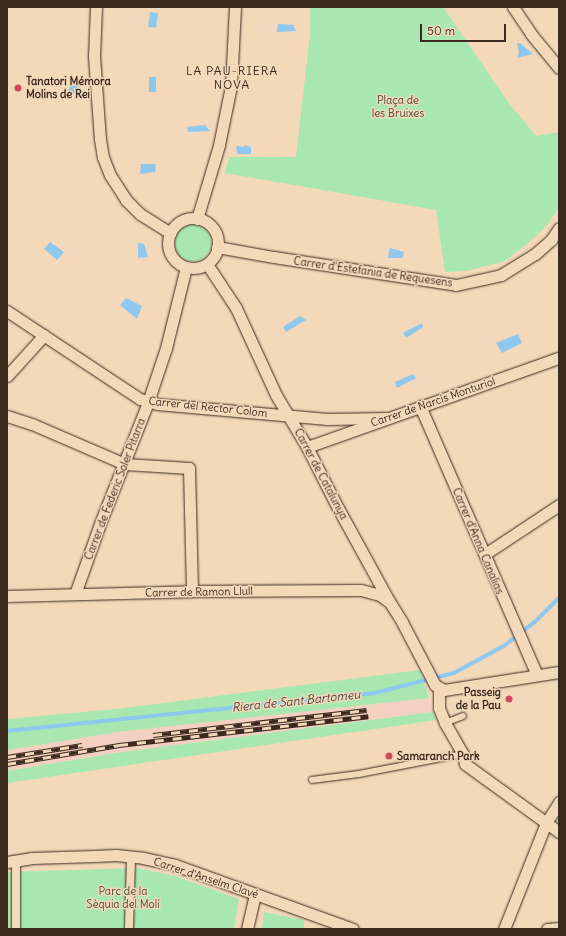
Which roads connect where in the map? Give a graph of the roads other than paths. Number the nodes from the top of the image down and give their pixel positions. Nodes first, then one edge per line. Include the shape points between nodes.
1 (96, 7) edge
2 (235, 7) edge
3 (513, 7) edge
4 (559, 68) edge
5 (197, 219) junction
6 (559, 228) edge
7 (170, 233) junction
8 (217, 247) junction
9 (207, 264) junction
10 (186, 267) junction
11 (7, 311) edge
12 (44, 335) junction
13 (559, 358) edge
14 (7, 376) edge
15 (148, 402) junction
16 (420, 406) junction
17 (288, 415) junction
18 (7, 416) edge
19 (387, 418) junction
20 (307, 447) junction
21 (124, 464) junction
22 (559, 505) edge
23 (485, 554) junction
24 (192, 591) junction
25 (75, 594) junction
26 (7, 596) edge
27 (389, 601) junction
28 (559, 672) edge
29 (537, 675) junction
30 (437, 687) junction
31 (463, 716) dead end
32 (445, 724) junction
33 (463, 754) junction
34 (312, 780) dead end
35 (559, 802) edge
36 (546, 823) junction
37 (559, 832) edge
38 (131, 856) junction
39 (12, 861) edge
40 (255, 894) junction
41 (319, 917) junction
42 (559, 928) edge
43 (16, 929) edge
44 (129, 929) edge
45 (247, 929) edge
46 (318, 929) edge
47 (353, 929) edge
48 (504, 929) edge
49 (547, 929) edge

1 - 7 street via 94,56 103,157 110,175 126,200 140,214
2 - 5 street via 231,86 219,145
3 - 4 street
5 - 7 street via 181,221
5 - 8 street via 210,226 217,239
6 - 8 street, Carrer d'Estefania de Requesens via 553,241 501,275 456,285
7 - 10 street via 170,253 179,264
8 - 9 street
9 - 10 street via 196,268
9 - 17 street, Carrer de Catalunya via 236,308 276,395
10 - 15 street, Carrer de Federic Soler Pitarra via 170,335
11 - 12 street, Carrer del Rector Colom
12 - 14 street
12 - 15 street, Carrer del Rector Colom via 140,400
13 - 16 street, Carrer de Narcís Monturiol
15 - 17 street, Carrer del Rector Colom
15 - 21 street, Carrer de Federic Soler Pitarra
16 - 19 street, Carrer de Narcís Monturiol
16 - 23 street, Carrer d'Anna Canalias
17 - 19 street, Carrer del Rector Colom via 327,419
17 - 20 street, Carrer de Catalunya
18 - 21 street via 32,424
19 - 20 street, Carrer de Narcís Monturiol
20 - 27 street, Carrer de Catalunya
21 - 24 street via 189,468
21 - 25 street, Carrer de Federic Soler Pitarra
22 - 23 street
23 - 29 street, Carrer d'Anna Canalias
24 - 25 street, Carrer de Ramon Llull
24 - 27 street, Carrer de Ramon Llull via 361,590 380,595
25 - 26 street, Carrer de Ramon Llull
27 - 30 street, Carrer de Catalunya
28 - 29 street
29 - 30 street via 444,690
30 - 32 street via 439,708
31 - 32 lane
32 - 33 street
33 - 34 lane via 359,774
33 - 36 street via 465,764
35 - 36 street
36 - 37 street
36 - 48 street
38 - 39 street, Carrer d'Anselm Clavé
38 - 40 street, Carrer d'Anselm Clavé via 175,865
38 - 44 street
39 - 43 street
40 - 41 street, Carrer d'Anselm Clavé
40 - 45 street
41 - 46 street
41 - 47 street, Carrer d'Anselm Clavé
42 - 49 street

